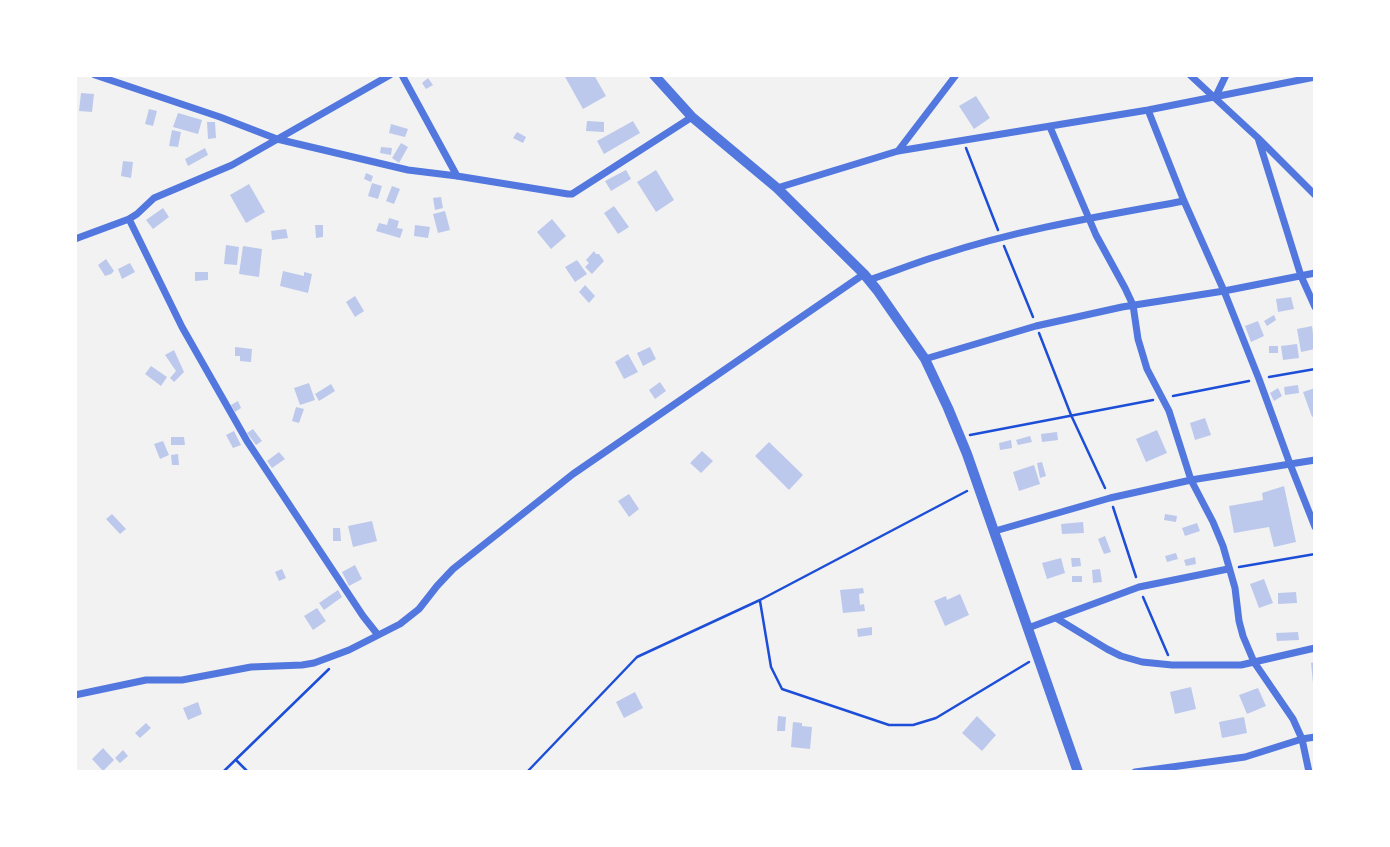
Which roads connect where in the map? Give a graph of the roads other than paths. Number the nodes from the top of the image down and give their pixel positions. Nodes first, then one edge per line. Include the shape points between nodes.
1 (95, 75) edge
2 (390, 75) edge
3 (402, 75) edge
4 (654, 75) edge
5 (956, 75) edge
6 (1191, 75) edge
7 (1226, 75) edge
8 (1315, 77) edge
9 (1215, 98) junction
10 (1148, 110) junction
11 (692, 117) junction
12 (1050, 127) junction
13 (277, 138) junction
14 (1258, 138) junction
15 (898, 151) junction
16 (457, 176) junction
17 (777, 188) junction
18 (1315, 195) edge
19 (1184, 201) junction
20 (1090, 218) junction
21 (129, 219) junction
22 (75, 239) edge
23 (1315, 273) edge
24 (1301, 276) junction
25 (867, 277) junction
26 (1224, 291) junction
27 (1133, 305) junction
28 (1315, 307) edge
29 (925, 359) junction
30 (1315, 460) edge
31 (1290, 464) junction
32 (1191, 480) junction
33 (1315, 527) edge
34 (995, 531) junction
35 (1228, 569) junction
36 (1056, 618) junction
37 (1028, 628) junction
38 (378, 635) junction
39 (1315, 648) edge
40 (1254, 662) junction
41 (75, 695) edge
42 (1315, 737) edge
43 (1302, 739) junction
44 (1078, 772) edge
45 (1135, 772) edge
46 (1309, 772) edge

1 - 13 street
2 - 13 street
3 - 16 street
4 - 11 street
5 - 15 street
6 - 9 street
7 - 9 street
8 - 9 street
9 - 10 street
9 - 14 street
10 - 12 street
10 - 19 street
11 - 16 street via 572,194
11 - 17 street
12 - 15 street
12 - 20 street
13 - 16 street via 408,170
13 - 21 street via 232,165 153,198
14 - 18 street
14 - 24 street
15 - 17 street
17 - 25 street
19 - 20 street
19 - 26 street
20 - 25 street
20 - 27 street
21 - 22 street
21 - 38 street via 195,353 247,441
23 - 24 street
24 - 26 street
24 - 28 street
25 - 29 street
25 - 38 street via 573,474 453,569 411,616
26 - 27 street
26 - 31 street
27 - 29 street
27 - 32 street via 1140,352 1170,411
29 - 34 street
30 - 31 street
31 - 32 street
31 - 33 street
32 - 34 street
32 - 35 street via 1219,536
34 - 37 street
35 - 36 street via 1139,587
35 - 40 street via 1243,636
36 - 37 street
36 - 40 street via 1121,656 1142,662
37 - 44 street
38 - 41 street via 314,663 251,667 182,680 146,680
39 - 40 street
40 - 43 street
42 - 43 street
43 - 45 street via 1245,757
43 - 46 street

